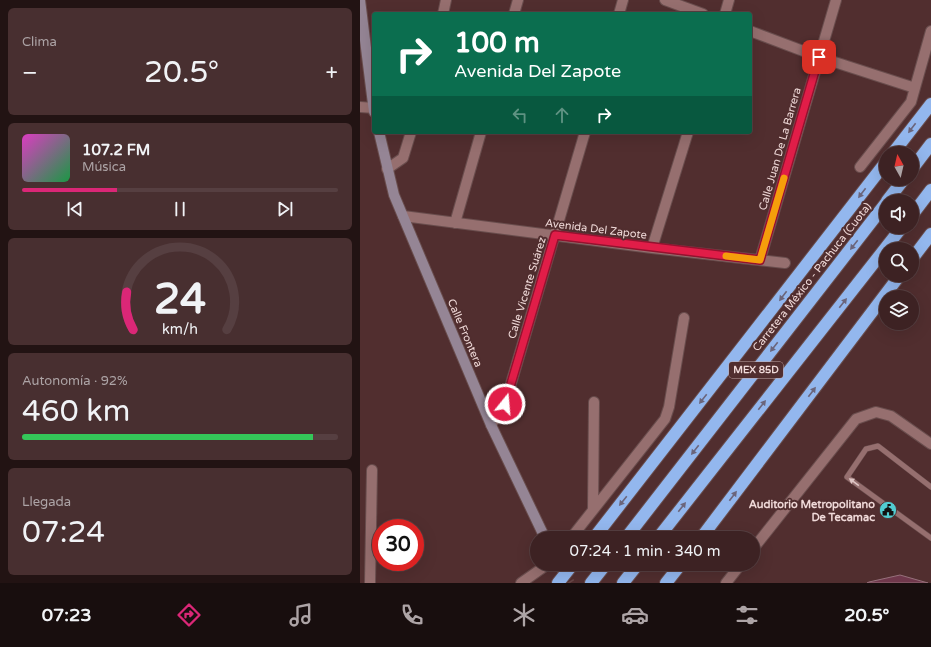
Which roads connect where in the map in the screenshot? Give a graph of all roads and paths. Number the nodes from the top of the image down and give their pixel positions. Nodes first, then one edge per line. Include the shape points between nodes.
1 (360, 0) edge
2 (446, 0) edge
3 (518, 0) edge
4 (623, 0) edge
5 (664, 0) edge
6 (729, 0) edge
7 (836, 0) edge
8 (443, 12) edge
9 (515, 12) edge
10 (620, 12) edge
11 (697, 12) edge
12 (726, 12) edge
13 (931, 31) edge
14 (752, 32) edge
15 (819, 57) junction
16 (915, 88) junction
17 (372, 93) edge
18 (931, 104) edge
19 (360, 107) edge
20 (372, 109) edge
21 (379, 134) edge
22 (410, 134) edge
23 (480, 134) edge
24 (584, 134) edge
25 (687, 134) edge
26 (931, 144) edge
27 (898, 146) edge
28 (919, 160) edge
29 (860, 167) dead end
30 (387, 169) junction
31 (879, 171) edge
32 (931, 190) edge
33 (919, 206) edge
34 (879, 212) edge
35 (403, 216) junction
36 (455, 223) junction
37 (897, 234) edge
38 (931, 234) edge
39 (555, 235) junction
40 (652, 248) junction
41 (919, 250) edge
42 (760, 260) junction
43 (786, 263) dead end
44 (895, 282) edge
45 (684, 318) dead end
46 (594, 402) dead end
47 (491, 425) junction
48 (931, 444) edge
49 (372, 470) dead end
50 (931, 487) edge
51 (593, 510) junction
52 (542, 531) edge
53 (576, 531) edge
54 (599, 531) edge
55 (631, 531) edge
56 (663, 531) edge
57 (706, 531) edge
58 (931, 538) edge
59 (760, 540) edge
60 (538, 571) edge
61 (568, 571) edge
62 (600, 571) edge
63 (632, 571) edge
64 (675, 571) edge
65 (735, 571) edge
66 (370, 583) edge
67 (521, 583) edge
68 (558, 583) edge
69 (591, 583) edge
70 (623, 583) edge
71 (666, 583) edge
72 (726, 583) edge

1 - 17 main road
2 - 8 street
3 - 9 street
4 - 10 street
5 - 11 street
6 - 12 street
7 - 15 street, Calle Juan De La Barrera
13 - 16 street
14 - 15 street
15 - 16 street
15 - 42 street, Calle Juan De La Barrera
16 - 29 street via 911,102
18 -> 27 highway
19 - 20 street
21 - 30 main road, Calle Frontera
22 - 30 street via 403,158
23 - 36 street
24 - 39 street, Calle Vicente Suárez
25 - 40 street
26 - 28 highway
30 - 35 main road, Calle Frontera
31 -> 54 highway
32 - 33 highway
34 -> 55 highway, Carretera México - Pachuca (Cuota) / MEX 85D
35 - 36 street, Avenida Del Zapote
35 - 47 main road, Calle Frontera
36 - 39 street, Avenida Del Zapote
56 -> 37 highway, MEX 85D
38 - 41 highway
39 - 40 street, Avenida Del Zapote
39 - 47 street, Calle Vicente Suárez via 505,404
40 - 42 street, Avenida Del Zapote
42 - 43 street, Avenida Del Zapote
57 -> 44 highway
45 - 51 street via 665,419
46 - 51 street
47 - 52 main road, Calle Frontera
48 - 59 street via 891,416 876,412 856,419
49 - 66 street
58 -> 50 lane via 847,477 866,449 878,446
51 - 53 street
60 - 67 street
61 - 68 highway
62 - 69 highway
63 - 70 highway
64 - 71 highway
65 - 72 street

